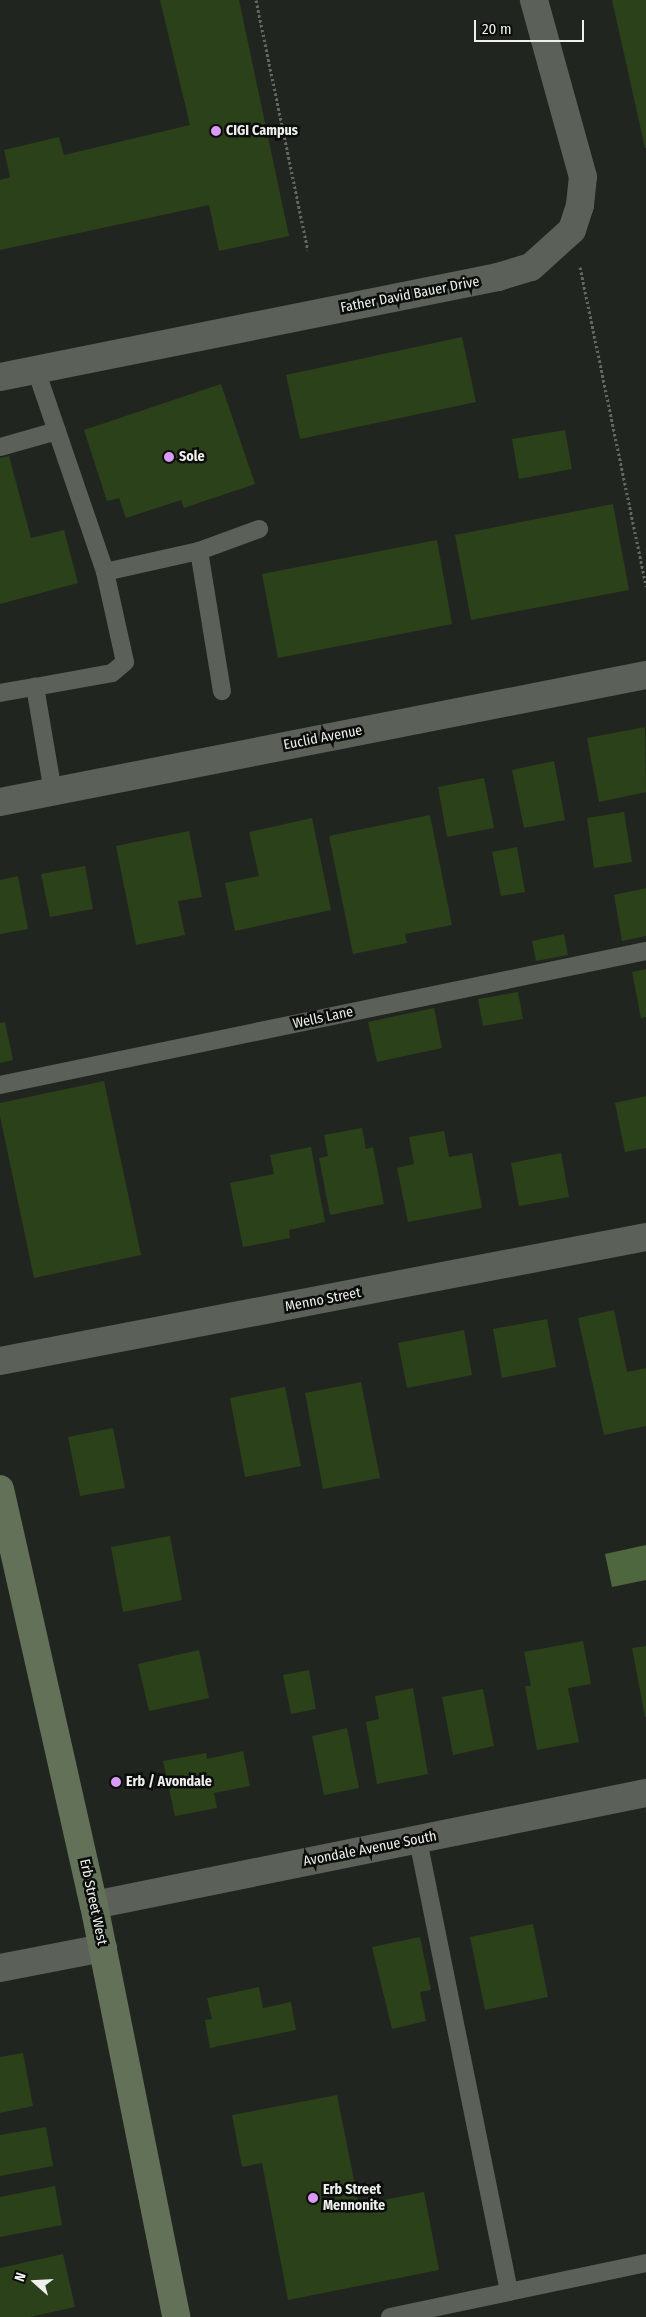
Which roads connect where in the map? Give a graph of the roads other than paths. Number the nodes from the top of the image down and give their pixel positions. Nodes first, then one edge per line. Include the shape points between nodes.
1 (534, 0) edge
2 (36, 370) junction
3 (0, 377) edge
4 (57, 431) junction
5 (0, 447) edge
6 (259, 529) dead end
7 (199, 551) junction
8 (104, 572) junction
9 (646, 674) edge
10 (35, 687) junction
11 (222, 691) dead end
12 (0, 693) edge
13 (54, 792) junction
14 (0, 802) edge
15 (646, 952) edge
16 (0, 1086) edge
17 (646, 1237) edge
18 (0, 1362) edge
19 (0, 1489) edge
20 (646, 1793) edge
21 (418, 1840) junction
22 (94, 1905) junction
23 (103, 1948) junction
24 (0, 1968) edge
25 (646, 2263) edge
26 (509, 2292) junction
27 (176, 2317) edge
28 (390, 2317) edge

1 - 2 street, Father David Bauer Drive via 583,177 580,205 572,230 531,267 498,277
2 - 3 street, Father David Bauer Drive
2 - 4 lane
4 - 5 lane
4 - 8 lane
6 - 7 lane
7 - 8 lane
7 - 11 lane
8 - 10 lane via 124,662 112,673
9 - 13 street, Euclid Avenue
10 - 12 lane
10 - 13 lane
13 - 14 street, Euclid Avenue
15 - 16 lane, Wells Lane
17 - 18 street, Menno Street
19 - 22 main road, Erb Street West
20 - 21 street, Avondale Avenue South
21 - 22 street, Avondale Avenue South
21 - 26 lane
22 - 23 main road, Erb Street West
23 - 24 street
23 - 27 main road, Erb Street West
25 - 26 lane
26 - 28 lane

